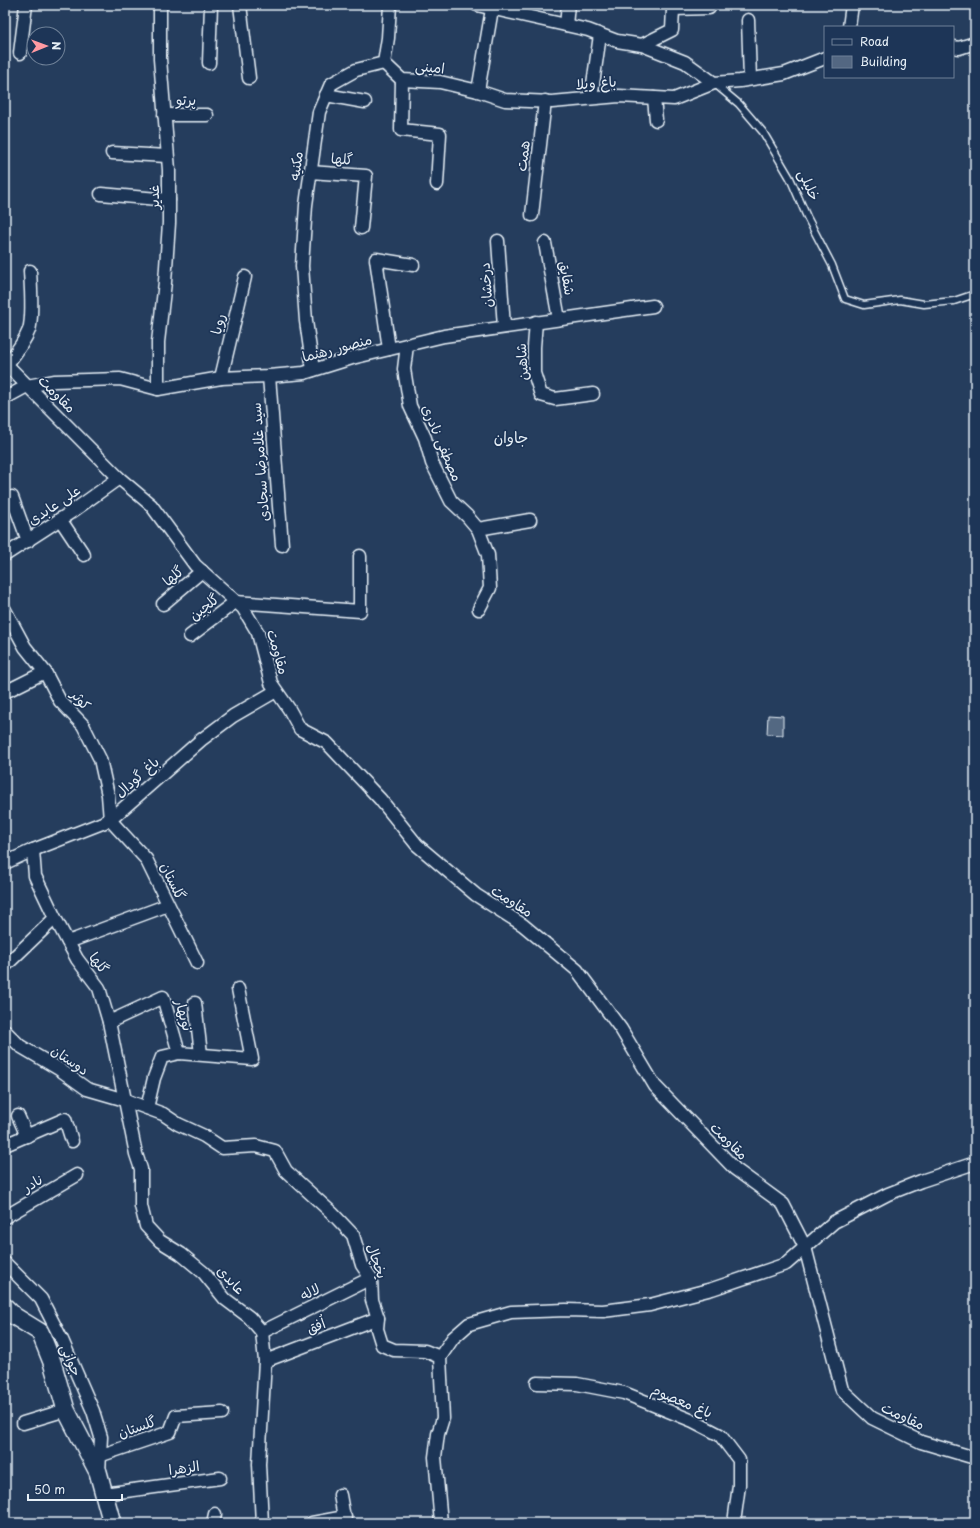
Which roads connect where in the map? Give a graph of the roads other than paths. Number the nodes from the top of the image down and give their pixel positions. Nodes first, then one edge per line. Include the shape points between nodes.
1 (26, 5) edge
2 (160, 5) edge
3 (211, 5) edge
4 (240, 5) edge
5 (390, 5) edge
6 (477, 5) edge
7 (568, 5) edge
8 (852, 5) edge
9 (672, 7) edge
10 (492, 8) junction
11 (709, 8) dead end
12 (748, 20) dead end
13 (566, 25) junction
14 (848, 26) edge
15 (600, 35) junction
16 (975, 43) edge
17 (642, 45) junction
18 (954, 47) edge
19 (20, 53) dead end
20 (824, 58) edge
21 (209, 63) dead end
22 (384, 63) junction
23 (248, 78) dead end
24 (750, 79) junction
25 (402, 80) junction
26 (714, 83) junction
27 (478, 91) junction
28 (326, 94) junction
29 (591, 98) junction
30 (654, 98) junction
31 (545, 101) junction
32 (365, 102) dead end
33 (164, 115) junction
34 (207, 115) dead end
35 (656, 120) dead end
36 (112, 154) dead end
37 (167, 156) junction
38 (310, 172) junction
39 (437, 184) dead end
40 (101, 194) dead end
41 (169, 200) junction
42 (532, 215) dead end
43 (361, 228) dead end
44 (498, 241) dead end
45 (545, 243) dead end
46 (413, 265) dead end
47 (30, 271) dead end
48 (245, 278) dead end
49 (975, 294) edge
50 (653, 306) dead end
51 (559, 319) junction
52 (536, 322) junction
53 (504, 327) junction
54 (407, 345) junction
55 (389, 349) junction
56 (6, 363) edge
57 (314, 370) junction
58 (269, 376) junction
59 (221, 378) junction
60 (27, 386) junction
61 (158, 389) junction
62 (593, 394) dead end
63 (5, 398) edge
64 (119, 478) junction
65 (12, 497) dead end
66 (60, 519) junction
67 (530, 520) dead end
68 (478, 529) junction
69 (28, 541) junction
70 (282, 545) dead end
71 (5, 556) edge
72 (84, 556) dead end
73 (360, 556) dead end
74 (202, 571) junction
75 (235, 602) junction
76 (163, 604) dead end
77 (480, 609) dead end
78 (5, 610) edge
79 (190, 636) dead end
80 (45, 672) junction
81 (276, 691) junction
82 (5, 692) edge
83 (110, 820) junction
84 (33, 850) junction
85 (5, 863) edge
86 (168, 904) junction
87 (55, 918) junction
88 (68, 942) junction
89 (197, 963) dead end
90 (5, 966) edge
91 (238, 989) dead end
92 (195, 1003) dead end
93 (109, 1022) junction
94 (5, 1031) edge
95 (179, 1053) junction
96 (201, 1054) junction
97 (125, 1100) junction
98 (147, 1108) junction
99 (18, 1116) dead end
100 (26, 1136) junction
101 (72, 1141) dead end
102 (5, 1145) edge
103 (975, 1163) edge
104 (77, 1175) dead end
105 (5, 1217) edge
106 (805, 1247) junction
107 (5, 1263) edge
108 (371, 1278) junction
109 (5, 1307) edge
110 (378, 1318) junction
111 (262, 1332) junction
112 (440, 1356) junction
113 (265, 1361) junction
114 (537, 1383) dead end
115 (66, 1410) junction
116 (222, 1413) dead end
117 (23, 1423) dead end
118 (100, 1456) junction
119 (975, 1458) edge
120 (98, 1472) junction
121 (220, 1478) dead end
122 (104, 1494) junction
123 (340, 1495) dead end
124 (345, 1520) edge
125 (112, 1523) edge
126 (262, 1523) edge
127 (312, 1523) edge
128 (441, 1523) edge
129 (734, 1523) edge

1 - 19 street
2 - 33 street, غدیر
3 - 21 street
4 - 23 street
5 - 22 street
6 - 10 street
7 - 13 street
8 - 14 street
9 - 11 street
9 - 17 street via 672,30
10 - 13 street
10 - 27 street
12 - 24 street
13 - 15 street
15 - 17 street via 617,42
15 - 29 street
16 - 18 street
17 - 26 street via 685,62
20 - 24 street via 784,74
22 - 25 street, امینی
22 - 28 street, مکنیه via 356,70 331,84
24 - 26 street
25 - 27 street, امینی via 440,82
25 - 39 street via 401,130 440,134
26 - 30 street, باغ ویلا via 674,99
26 - 49 lane, خلیلی via 739,104 763,132 790,178 832,265 845,299 864,305 900,300 924,304 954,301
27 - 31 street, باغ ویلا via 505,100
28 - 32 street
28 - 38 street, مکنیه via 319,112
29 - 30 street, باغ ویلا
29 - 31 street, باغ ویلا
30 - 35 street
31 - 42 street, همت
33 - 34 street, پرتو
33 - 37 street, غدیر
36 - 37 street
37 - 41 street, غدیر
38 - 43 street, گلها via 366,176
38 - 57 street, مکنیه via 302,266 306,321
40 - 41 street
41 - 61 street, غدیر via 170,223 158,342
44 - 53 street, درخشان
45 - 51 street, شقایق
46 - 55 street via 376,259
47 - 56 street via 29,329 21,347
48 - 59 street, رویا
50 - 51 street, منصور رهنما
51 - 52 street, منصور رهنما
52 - 53 street, منصور رهنما
52 - 62 street, شاهین via 534,374 541,395 555,399
53 - 54 street, منصور رهنما via 444,336
54 - 55 street, منصور رهنما
54 - 68 street, مصطفی نادری via 404,369 410,406 425,438 432,463 451,501
55 - 57 street, منصور رهنما
56 - 60 street, مقاومت
57 - 58 street, منصور رهنما
58 - 59 street, منصور رهنما
58 - 70 street, سید غلامرضا سجادی
59 - 61 street, منصور رهنما
60 - 61 street, منصور رهنما via 54,381 120,379
60 - 63 street, منصور رهنما
60 - 64 street, مقاومت
64 - 66 street, علی عابدی
64 - 74 street, مقاومت via 151,505
65 - 69 street
66 - 69 street, علی عابدی
66 - 72 street
67 - 68 street
68 - 77 street, مصطفی نادری via 488,555 490,588
69 - 71 street, علی عابدی
73 - 75 street via 360,611
74 - 75 street, مقاومت
74 - 76 street, گلها
75 - 79 street, گلچین
75 - 81 street, مقاومت via 243,608 258,632 271,684
78 - 80 street, کوثر via 25,647
80 - 82 street
80 - 83 street, کوثر via 60,701 83,725 100,759 108,795
81 - 83 street, باغ گودال via 233,716 201,740
81 - 106 street, مقاومت via 300,729 327,743 380,799 417,845 476,895 523,925 577,970 621,1029 655,1086 735,1169 783,1204
83 - 84 street, باغ گودال
83 - 86 street, گلستان via 146,859
84 - 85 street, باغ گودال
84 - 87 street, گلها via 35,876
86 - 88 street
86 - 89 street, گلستان
87 - 88 street, گلها
87 - 90 street
88 - 93 street, گلها via 77,959 99,988
91 - 96 street via 252,1059
92 - 96 street
93 - 95 street, نوبهار via 163,997
93 - 97 street, گلها
94 - 97 street, دوستان via 20,1046 87,1089
95 - 96 street
95 - 98 street via 162,1057
97 - 98 street, یخچال
97 - 111 street, عابدی via 141,1169 141,1206 146,1226 160,1241 181,1254 204,1274 225,1299 249,1317
98 - 108 street, یخچال via 204,1136 222,1148 256,1146 275,1151 286,1171 353,1235 362,1265
99 - 100 street
100 - 101 street via 65,1119
100 - 102 street
103 - 106 street via 921,1180 888,1194 834,1222
104 - 105 street, نادر
106 - 112 street via 786,1264 712,1289 650,1305 603,1312 511,1312 469,1324 453,1338
106 - 119 street, مقاومت via 842,1390 872,1418 921,1442
107 - 118 street, جوانی via 41,1299 62,1340 93,1411 101,1437
108 - 110 street, یخچال via 372,1300
108 - 111 street, لاله
109 - 115 street, جوانی via 14,1316 40,1332
110 - 112 street, یخچال via 377,1329 382,1345 394,1350 425,1351
110 - 113 street, اُفق
111 - 113 street
112 - 128 street via 442,1418 435,1458
113 - 126 street via 259,1464
114 - 129 street, باغ معصوم via 577,1384 624,1393 693,1421 720,1435 739,1460
115 - 117 street
115 - 120 street, جوانی
116 - 118 street, گلستان via 176,1416 170,1432
118 - 120 street, جوانی
120 - 122 street, جوانی
121 - 122 street, الزهرا
122 - 125 street, جوانی
123 - 124 street
124 - 127 street

